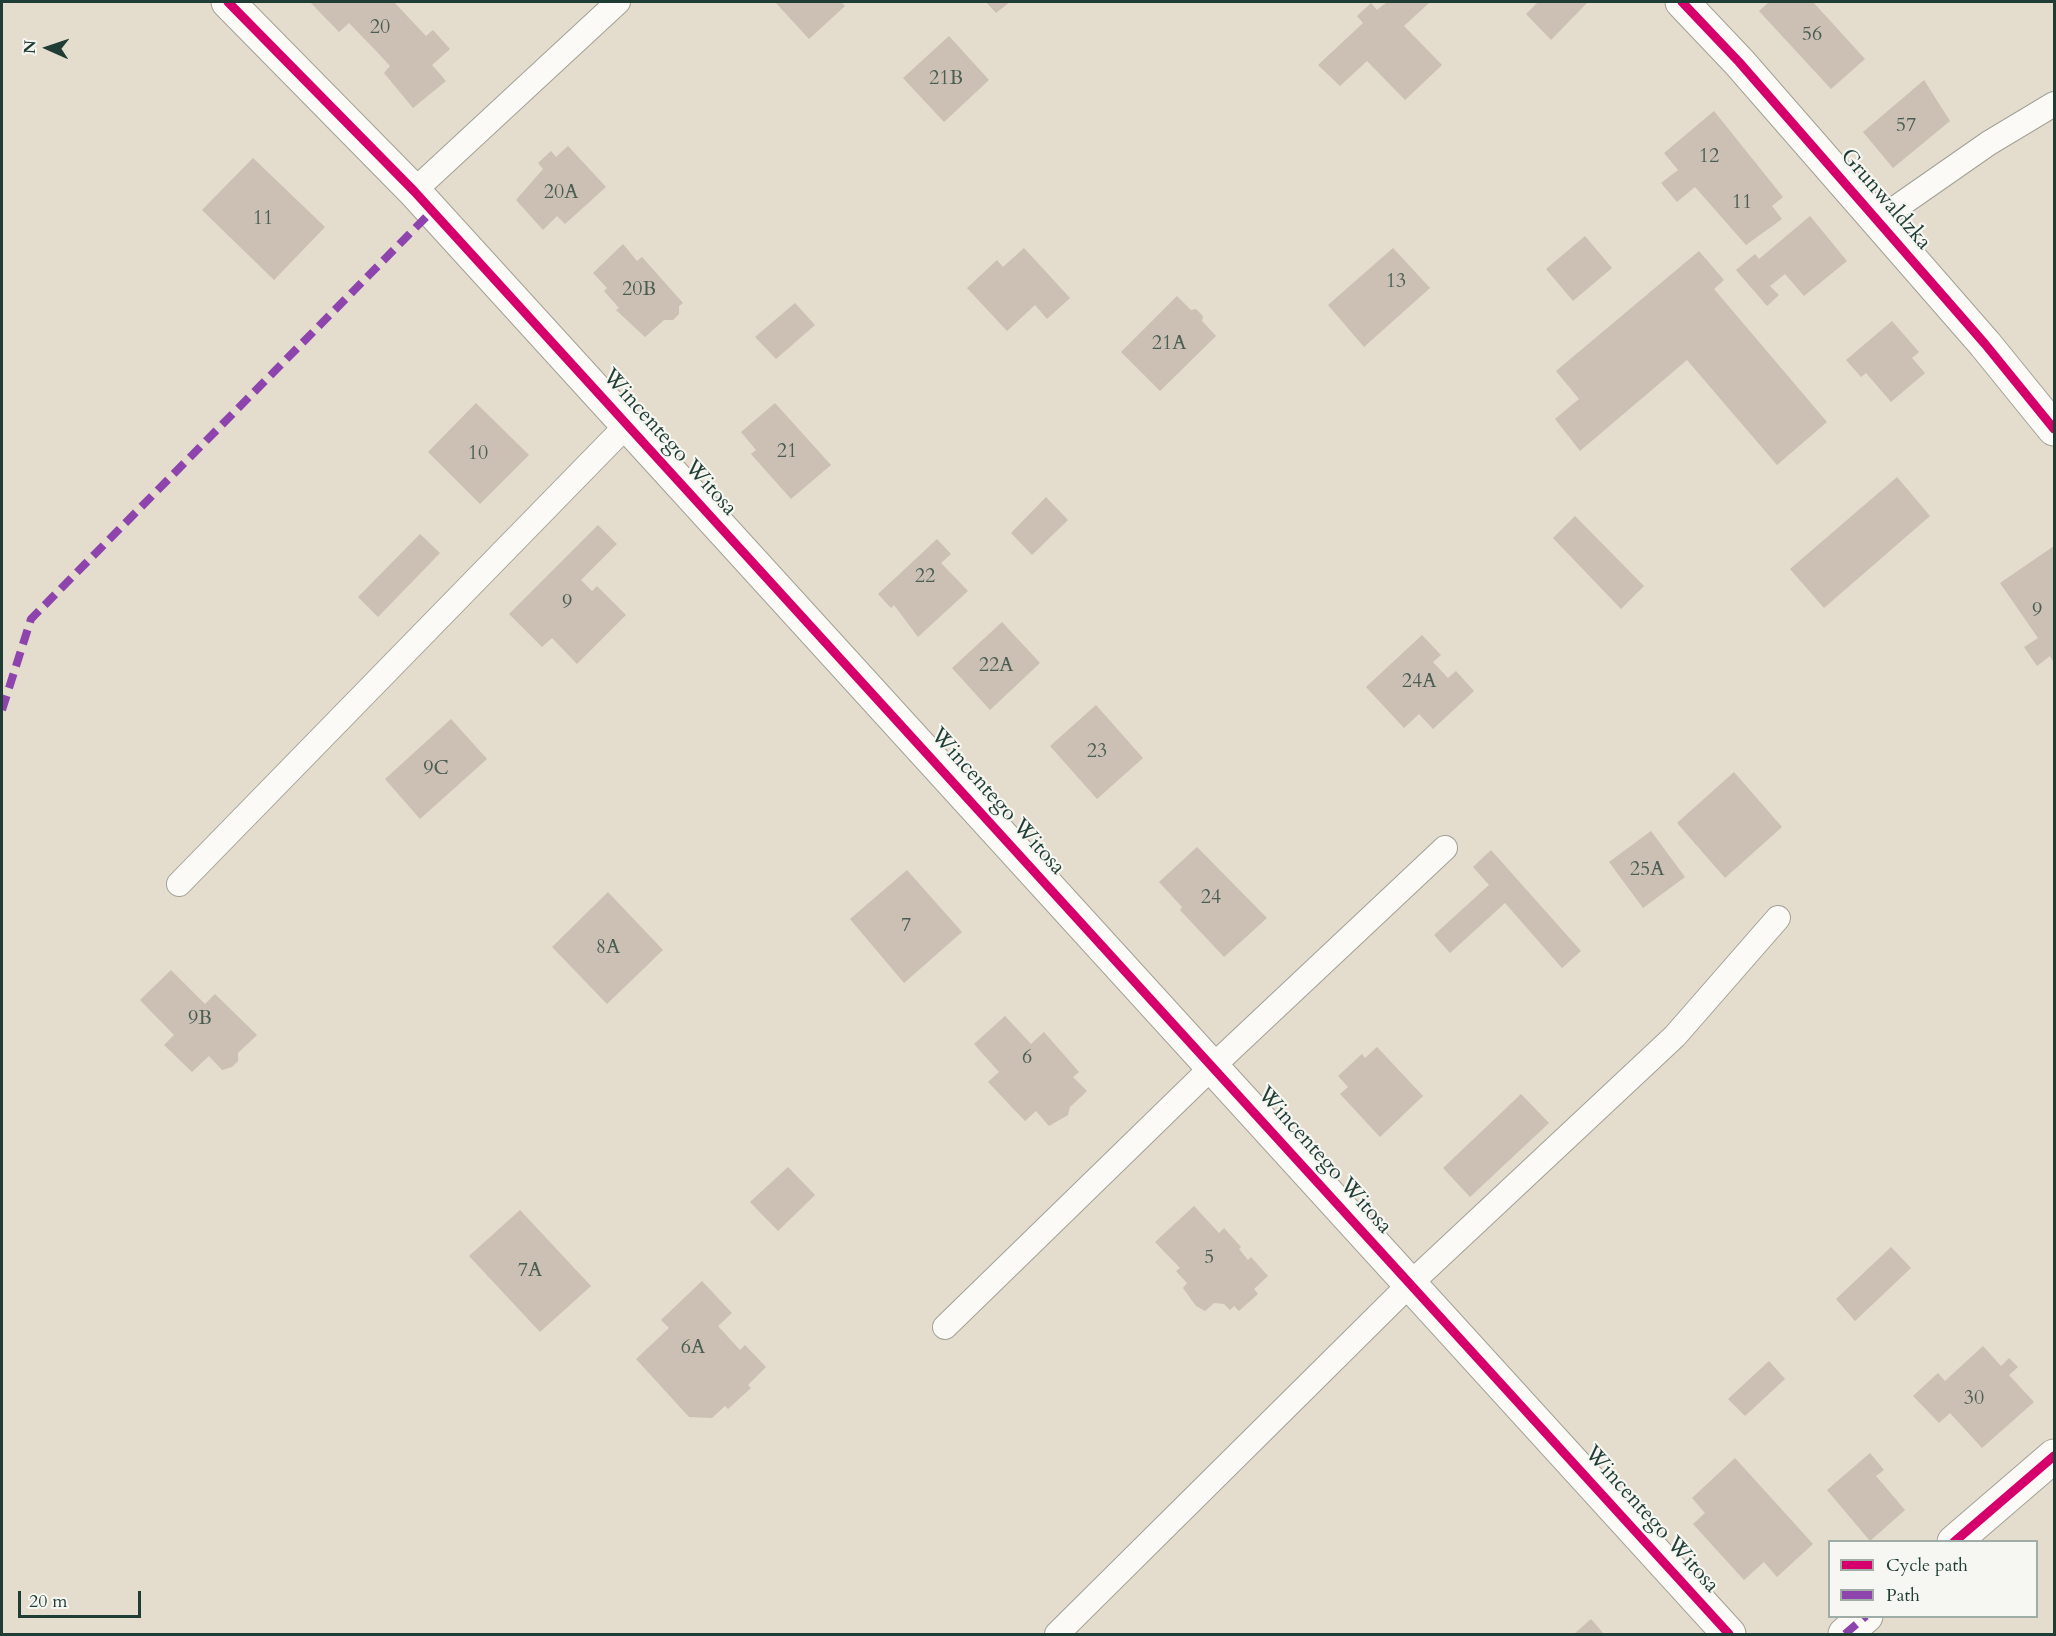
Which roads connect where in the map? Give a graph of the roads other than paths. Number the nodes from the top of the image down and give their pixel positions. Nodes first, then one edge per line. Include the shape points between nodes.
1 (228, 2) edge
2 (618, 2) edge
3 (1682, 2) edge
4 (2055, 104) edge
5 (414, 192) junction
6 (1877, 221) junction
7 (627, 425) junction
8 (2055, 429) edge
9 (1445, 848) dead end
10 (179, 884) dead end
11 (1778, 918) dead end
12 (1212, 1067) junction
13 (1410, 1284) junction
14 (945, 1327) dead end
15 (2055, 1456) edge
16 (1956, 1540) edge
17 (1865, 1618) edge
18 (1057, 1635) edge
19 (1729, 1635) edge
20 (1845, 1635) edge

1 - 5 street, Wincentego Witosa
2 - 5 lane
3 - 6 street, Grunwaldzka
4 - 6 lane via 1989,143
5 - 7 street, Wincentego Witosa
6 - 8 street, Grunwaldzka
7 - 10 lane
7 - 12 street, Wincentego Witosa
9 - 12 lane
11 - 13 lane via 1675,1036
12 - 13 street, Wincentego Witosa
12 - 14 lane
13 - 18 lane
13 - 19 street, Wincentego Witosa
15 - 16 street
17 - 20 street

